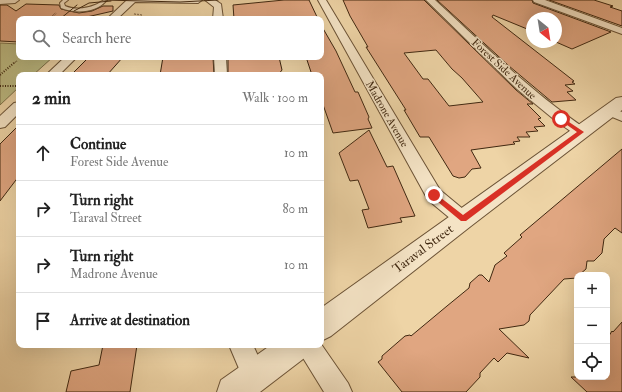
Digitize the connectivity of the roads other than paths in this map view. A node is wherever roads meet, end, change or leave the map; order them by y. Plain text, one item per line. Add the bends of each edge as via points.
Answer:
1 (66, 0) edge
2 (105, 0) edge
3 (132, 0) edge
4 (137, 0) edge
5 (198, 0) edge
6 (209, 0) edge
7 (322, 0) edge
8 (430, 0) edge
9 (537, 0) edge
10 (115, 16) edge
11 (218, 16) edge
12 (622, 31) edge
13 (68, 60) edge
14 (220, 60) edge
15 (55, 72) edge
16 (222, 72) edge
17 (16, 109) edge
18 (618, 110) edge
19 (0, 124) edge
20 (581, 132) junction
21 (463, 219) junction
22 (324, 324) edge
23 (241, 348) edge
24 (292, 348) edge
25 (310, 348) edge
26 (244, 384) edge
27 (339, 392) edge

1 - 2 lane via 62,3 63,7 78,10 96,6
3 - 10 street
4 - 5 street
6 - 11 street via 218,6
7 - 21 street, Madrone Avenue via 434,195
8 - 20 street, Forest Side Avenue via 537,100
9 - 12 street
13 - 15 street
14 - 16 street
17 - 19 street
18 - 20 street, Taraval Street
20 - 21 street, Taraval Street
21 - 22 street, Taraval Street
23 - 26 street
24 - 26 street
25 - 27 street

